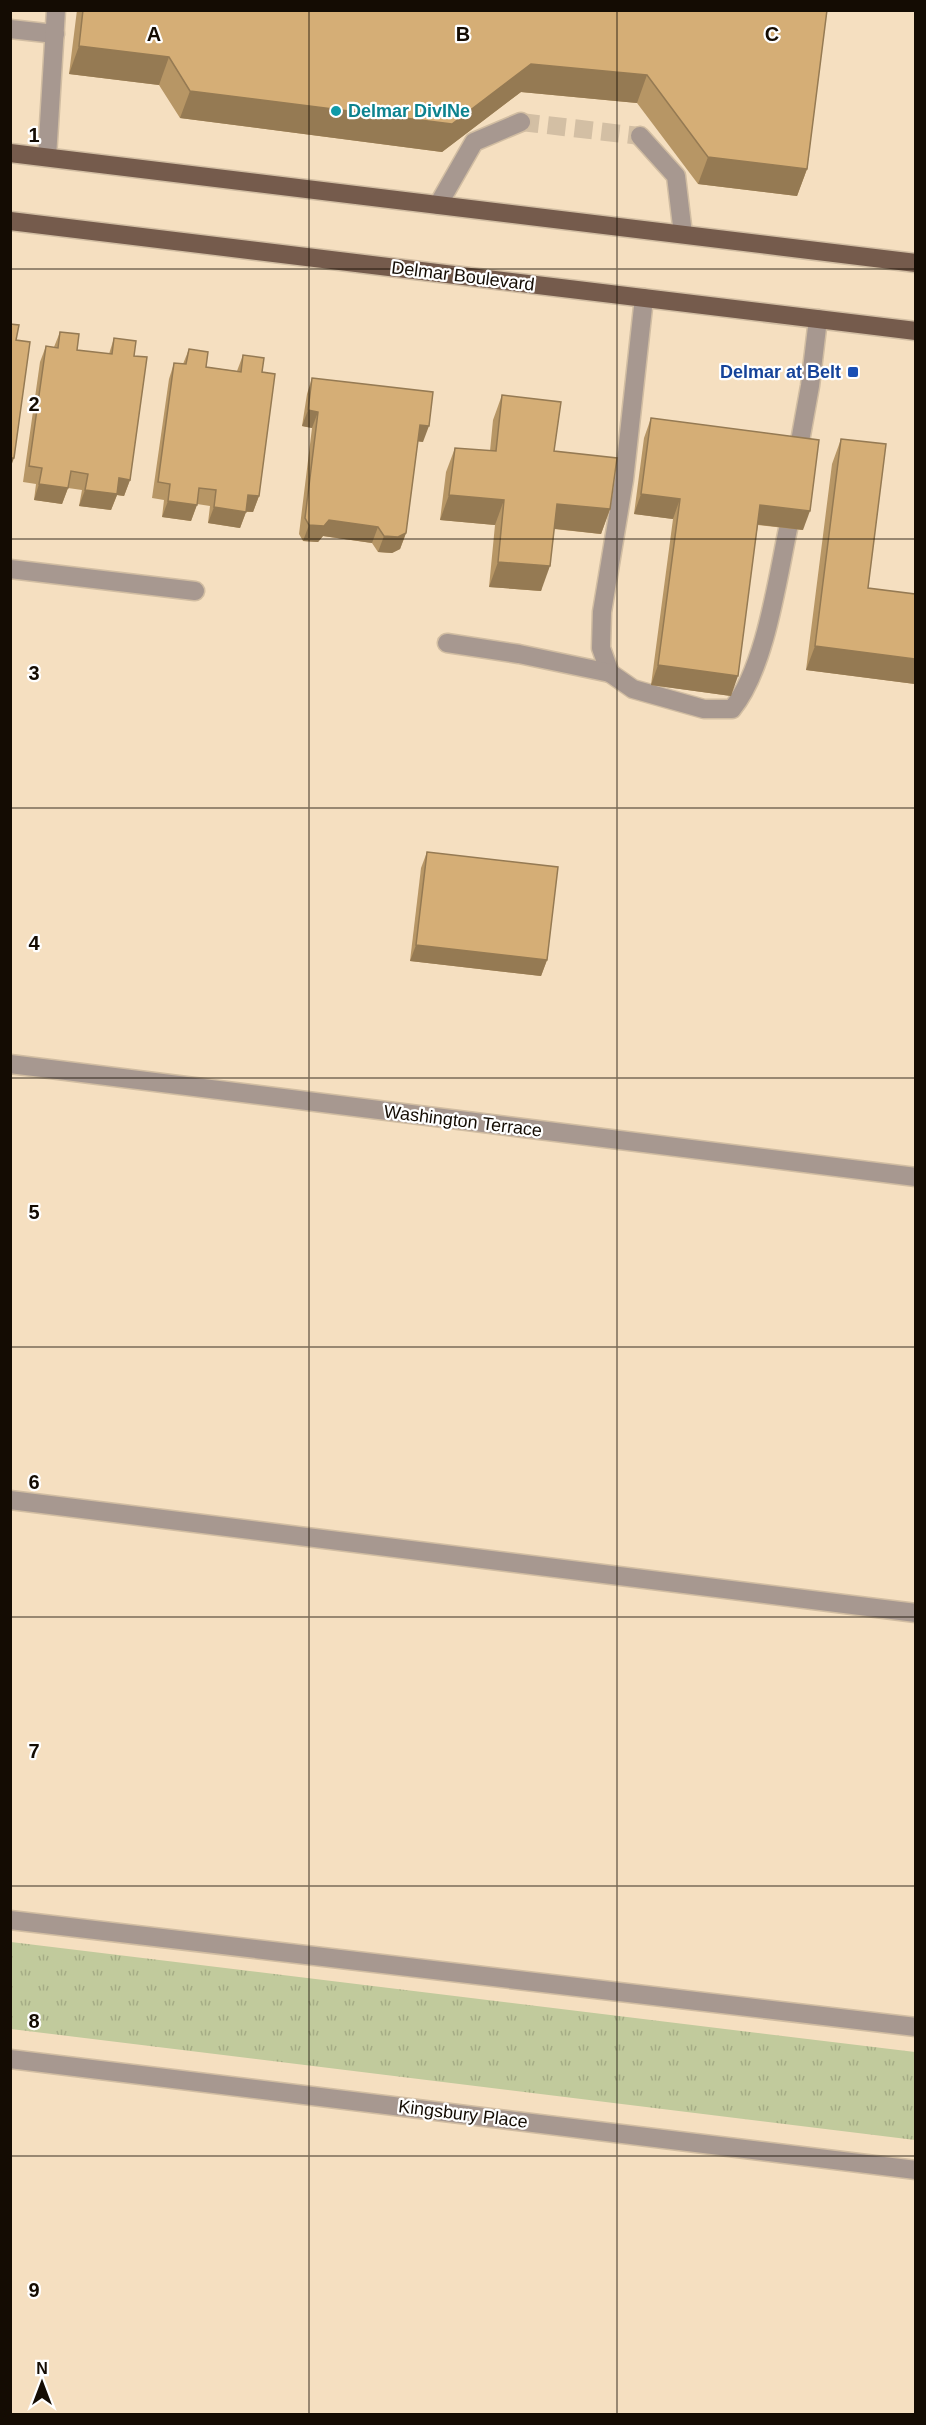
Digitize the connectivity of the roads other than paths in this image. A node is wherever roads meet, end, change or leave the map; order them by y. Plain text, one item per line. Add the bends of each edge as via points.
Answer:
1 (56, 10) edge
2 (10, 29) edge
3 (55, 34) junction
4 (520, 122) tunnel mouth
5 (640, 136) tunnel mouth
6 (10, 153) edge
7 (47, 157) junction
8 (438, 205) junction
9 (10, 221) edge
10 (683, 234) junction
11 (915, 263) edge
12 (644, 298) junction
13 (818, 319) junction
14 (915, 331) edge
15 (797, 458) edge
16 (788, 529) edge
17 (10, 569) edge
18 (195, 591) dead end
19 (447, 643) dead end
20 (610, 673) junction
21 (10, 1064) edge
22 (915, 1177) edge
23 (10, 1500) edge
24 (915, 1613) edge
25 (10, 1920) edge
26 (915, 2027) edge
27 (10, 2059) edge
28 (915, 2170) edge

1 - 3 street
2 - 3 street
3 - 7 street
4 - 8 street via 474,142
5 - 10 street via 676,176
6 - 7 main road
7 - 8 main road
8 - 10 main road
9 - 12 main road, Delmar Boulevard
10 - 11 main road
12 - 13 main road, Delmar Boulevard
12 - 20 street via 624,480 602,612 601,648
13 - 14 main road, Delmar Boulevard
13 - 15 street
16 - 20 street via 767,631 742,697 732,709 704,709 643,692
17 - 18 street
19 - 20 street
21 - 22 street, Washington Terrace
23 - 24 street
25 - 26 street
27 - 28 street, Kingsbury Place

